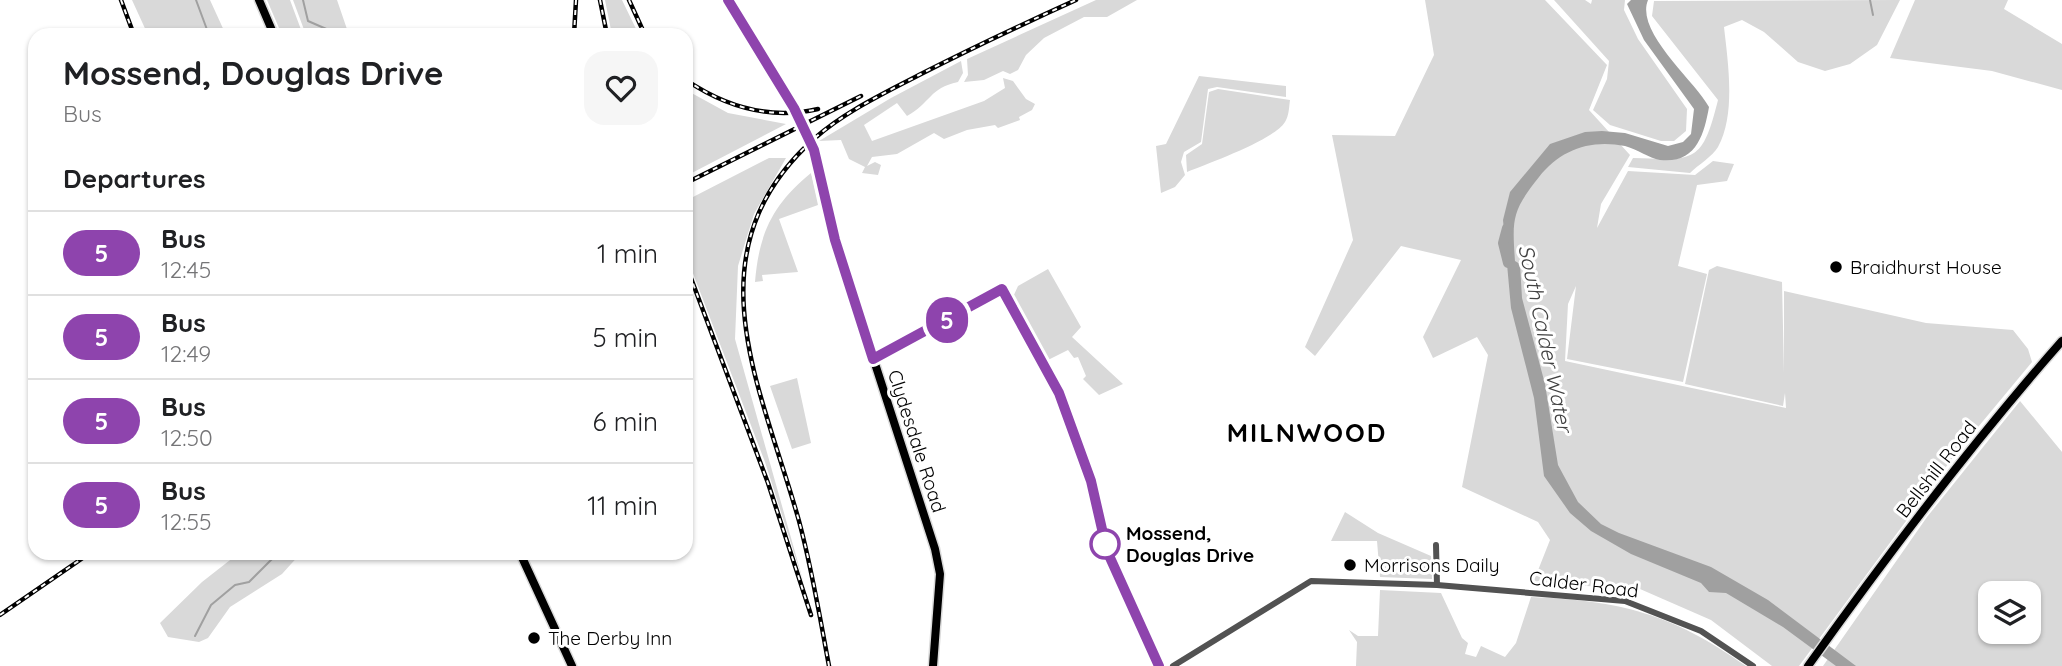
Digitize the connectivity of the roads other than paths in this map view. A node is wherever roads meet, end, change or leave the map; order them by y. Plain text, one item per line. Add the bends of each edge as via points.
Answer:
1 (259, 0) edge
2 (728, 0) edge
3 (271, 28) edge
4 (2062, 341) edge
5 (1436, 545) dead end
6 (523, 560) edge
7 (1437, 585) junction
8 (572, 666) edge
9 (933, 666) edge
10 (1173, 666) edge
11 (1753, 666) edge
12 (1808, 666) edge

1 - 3 main road
2 - 9 main road, Clydesdale Road, bridge via 794,108 814,150 835,240 936,549 940,574
4 - 12 main road, Bellshill Road via 1982,435
5 - 7 street
6 - 8 main road
7 - 10 street, Calder Road via 1311,581
7 - 11 street, Calder Road via 1625,601 1701,631

